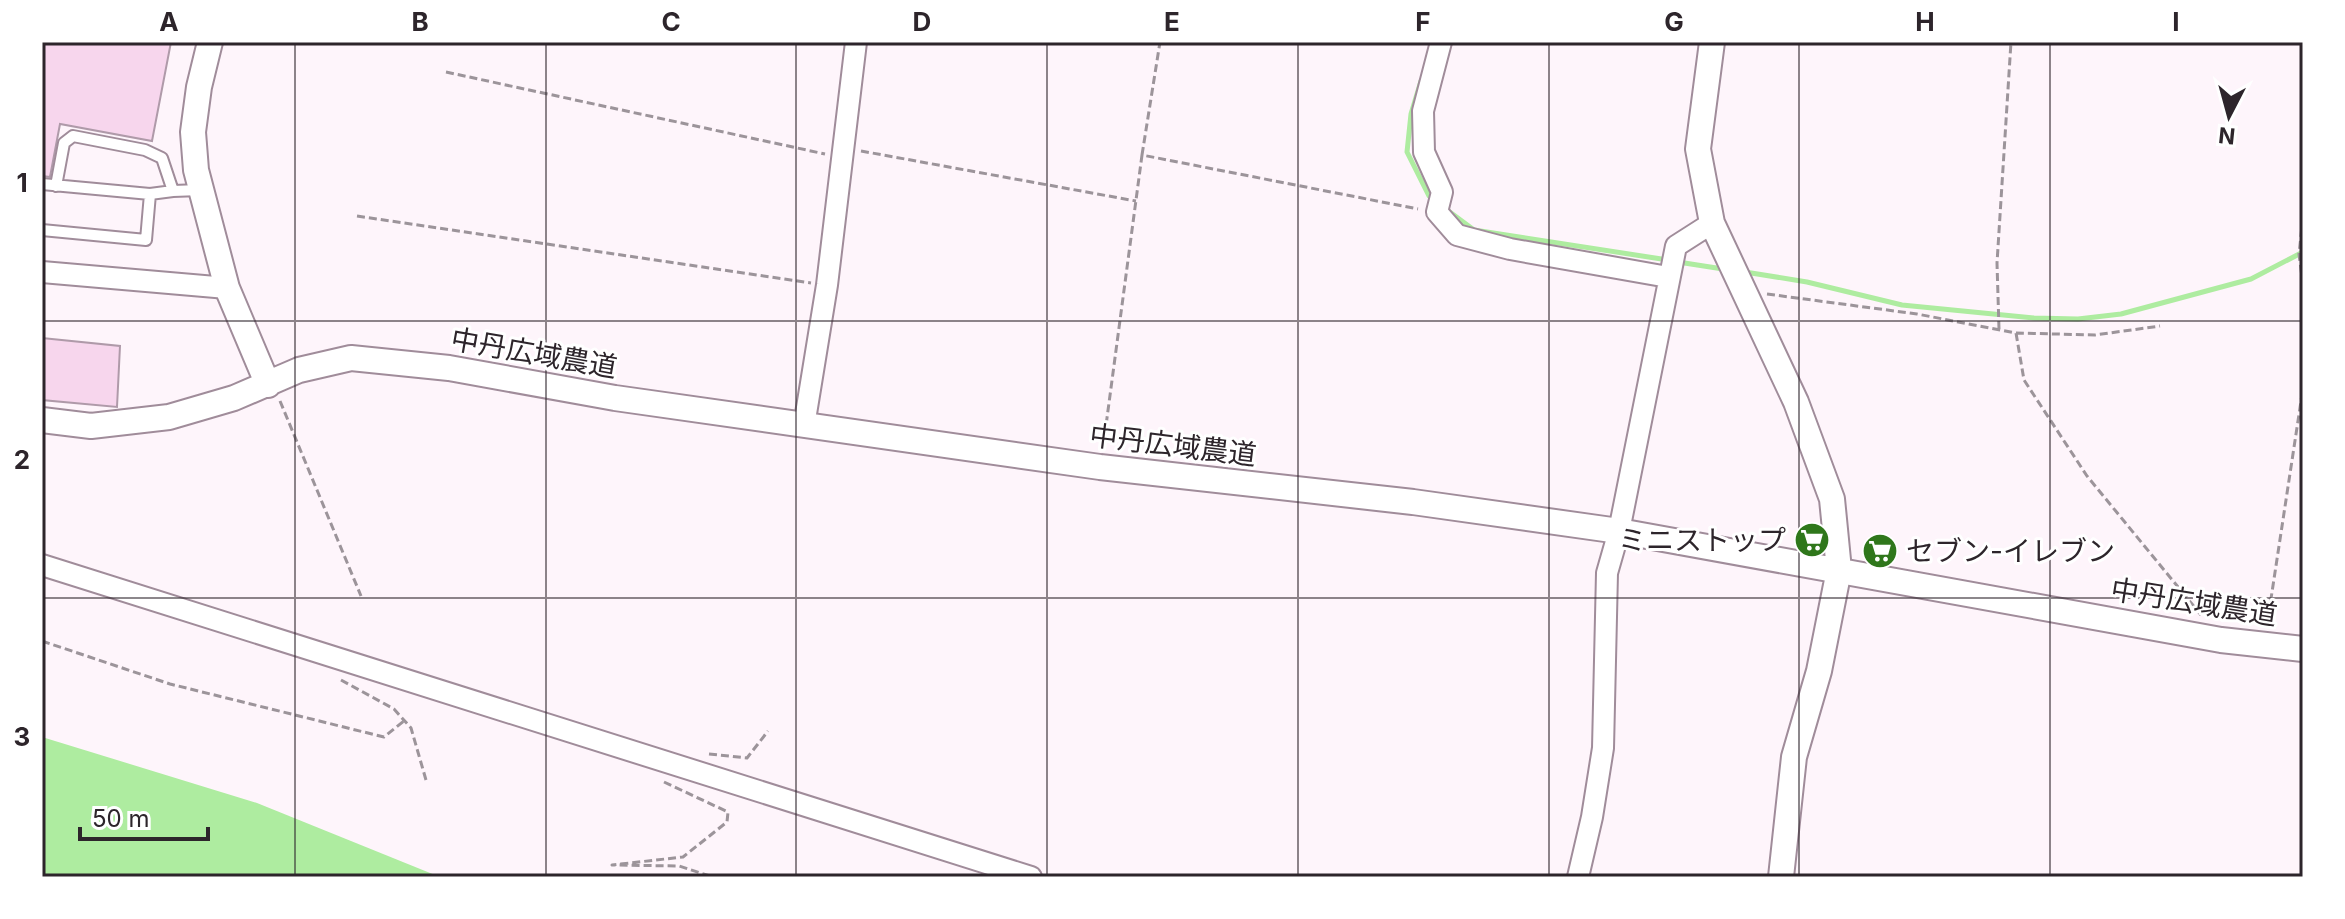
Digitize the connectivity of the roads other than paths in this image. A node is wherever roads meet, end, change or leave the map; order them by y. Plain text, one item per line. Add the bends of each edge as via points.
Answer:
1 (210, 42) edge
2 (856, 42) edge
3 (1441, 42) edge
4 (1712, 42) edge
5 (42, 184) edge
6 (56, 186) junction
7 (200, 190) junction
8 (173, 191) junction
9 (150, 194) junction
10 (1712, 223) junction
11 (42, 230) edge
12 (42, 272) edge
13 (1668, 277) junction
14 (227, 288) junction
15 (268, 385) junction
16 (42, 420) edge
17 (804, 426) junction
18 (1619, 531) junction
19 (42, 565) edge
20 (1839, 570) junction
21 (2303, 649) edge
22 (1031, 877) edge
23 (1578, 877) edge
24 (1781, 877) edge

1 - 7 street via 193,132
2 - 17 street
3 - 13 street via 1423,111 1424,152 1442,192 1437,212 1457,235
4 - 10 street via 1698,149
5 - 6 lane
6 - 8 lane via 64,143 73,136 162,158
6 - 9 lane
7 - 8 lane
7 - 14 street
8 - 9 lane
9 - 11 lane via 146,240
10 - 13 street via 1676,246
10 - 20 street via 1796,402 1832,499
12 - 14 street
13 - 18 street
14 - 15 street
15 - 16 street, 中丹広域農道 via 169,417 91,426
15 - 17 street, 中丹広域農道 via 299,370 351,358 449,368
17 - 18 street, 中丹広域農道
18 - 20 street, 中丹広域農道
18 - 23 street via 1607,573 1603,748
19 - 22 street
20 - 21 street, 中丹広域農道 via 2221,640
20 - 24 street via 1819,671 1794,757

